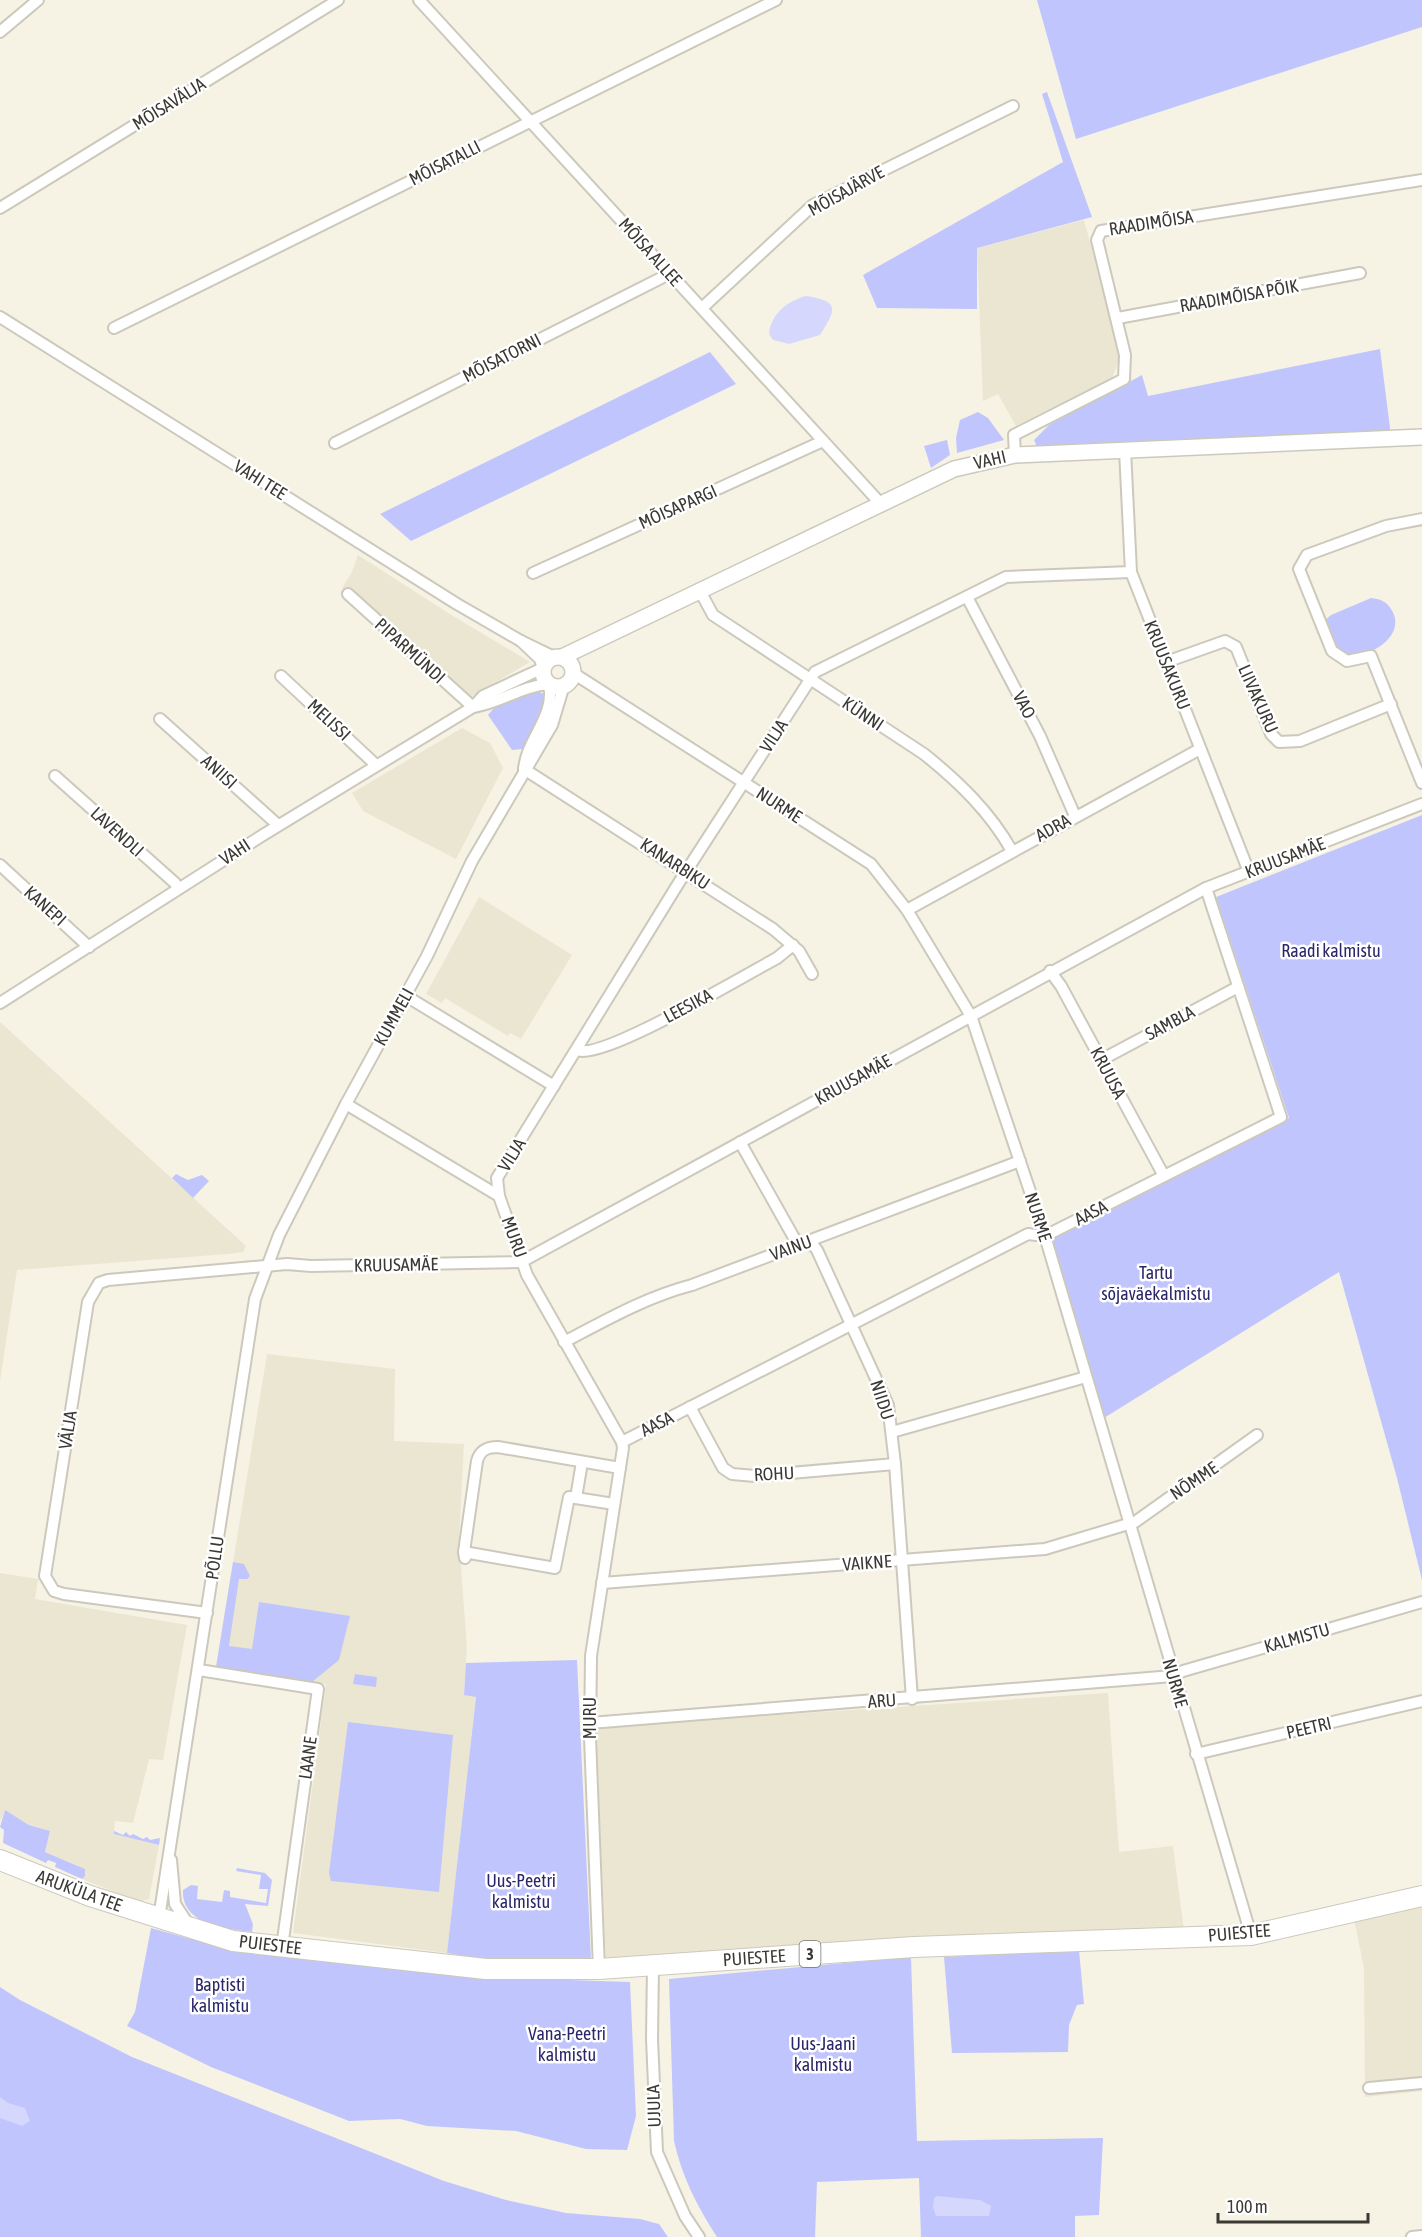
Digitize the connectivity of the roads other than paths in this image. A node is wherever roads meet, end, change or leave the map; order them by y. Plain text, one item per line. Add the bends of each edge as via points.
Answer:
1 (38, 0) edge
2 (338, 0) edge
3 (419, 0) edge
4 (776, 0) edge
5 (0, 32) edge
6 (1013, 106) dead end
7 (530, 121) junction
8 (1422, 180) edge
9 (0, 208) edge
10 (1360, 273) dead end
11 (669, 274) junction
12 (702, 308) junction
13 (0, 317) edge
14 (1118, 318) junction
15 (114, 328) dead end
16 (1422, 437) edge
17 (823, 441) junction
18 (335, 443) dead end
19 (1125, 450) junction
20 (1015, 455) junction
21 (881, 504) junction
22 (1422, 519) edge
23 (1131, 572) junction
24 (533, 573) dead end
25 (701, 593) junction
26 (348, 594) dead end
27 (967, 597) junction
28 (1166, 662) junction
29 (560, 670) junction
30 (281, 676) dead end
31 (811, 679) junction
32 (1391, 704) junction
33 (473, 707) junction
34 (160, 719) dead end
35 (1200, 749) junction
36 (376, 765) junction
37 (524, 769) junction
38 (55, 776) dead end
39 (744, 782) junction
40 (1422, 783) edge
41 (1422, 804) edge
42 (1075, 816) junction
43 (278, 825) junction
44 (1012, 851) junction
45 (0, 865) edge
46 (686, 871) junction
47 (1249, 872) junction
48 (1206, 888) junction
49 (177, 889) junction
50 (908, 910) junction
51 (793, 945) junction
52 (89, 947) junction
53 (1050, 971) junction
54 (812, 974) dead end
55 (1238, 987) junction
56 (406, 996) junction
57 (0, 1003) edge
58 (970, 1016) junction
59 (577, 1050) junction
60 (1101, 1060) junction
61 (554, 1086) junction
62 (346, 1104) junction
63 (740, 1142) junction
64 (1020, 1161) junction
65 (1164, 1176) junction
66 (499, 1196) junction
67 (1045, 1236) junction
68 (804, 1243) junction
69 (523, 1260) junction
70 (266, 1266) junction
71 (852, 1324) junction
72 (564, 1342) junction
73 (1086, 1377) junction
74 (690, 1407) junction
75 (892, 1432) junction
76 (1257, 1435) dead end
77 (622, 1442) junction
78 (582, 1462) junction
79 (895, 1464) junction
80 (620, 1468) junction
81 (576, 1498) junction
82 (614, 1504) junction
83 (1129, 1525) junction
84 (902, 1560) junction
85 (602, 1583) junction
86 (1422, 1602) edge
87 (207, 1613) junction
88 (199, 1670) junction
89 (1173, 1676) junction
90 (912, 1699) junction
91 (1422, 1701) edge
92 (590, 1723) junction
93 (1196, 1754) junction
94 (169, 1851) junction
95 (0, 1860) edge
96 (1422, 1896) edge
97 (159, 1918) junction
98 (196, 1931) junction
99 (1251, 1935) junction
100 (282, 1947) junction
101 (653, 1965) junction
102 (599, 1969) junction
103 (1422, 2083) edge
104 (1369, 2088) dead end
105 (1422, 2236) edge
106 (699, 2237) edge
107 (1412, 2237) edge

1 - 5 street
2 - 9 street, MÕISAVÄLJA
3 - 7 street, MÕISA ALLEE
4 - 7 street, MÕISATALLI
6 - 12 street, MÕISAJÄRVE via 813,205
7 - 11 street, MÕISA ALLEE
7 - 15 street, MÕISATALLI
8 - 14 street, RAADIMÕISA via 1101,231 1097,240
10 - 14 street, RAADIMÕISA PÕIK
11 - 12 street, MÕISA ALLEE
11 - 18 street, MÕISATORNI
12 - 17 street, MÕISA ALLEE
13 - 29 street, VAHI TEE via 521,641
14 - 20 street, RAADIMÕISA via 1125,355 1124,379 1014,435
16 - 19 street, VAHI
17 - 21 street, MÕISA ALLEE
17 - 24 street, MÕISAPARGI
19 - 20 street, VAHI
19 - 23 street, KRUUSAKURU
20 - 21 street, VAHI via 954,469
21 - 25 street, VAHI
22 - 32 street via 1386,525 1307,555 1299,569 1332,651 1347,661 1371,656
23 - 27 street, VILJA via 1006,577
23 - 28 street, KRUUSAKURU
25 - 29 street, VAHI via 597,640
25 - 31 street, KÜNNI via 713,615
26 - 33 street, PIPARMÜNDI
27 - 31 street, VILJA via 838,659 815,672
27 - 42 street, VAO via 1040,736
28 - 32 street, LIIVAKURU via 1225,641 1231,643 1271,734 1279,742 1300,741
28 - 35 street, KRUUSAKURU
29 - 33 street, VAHI via 538,685
29 - 33 street, VAHI via 483,696
29 - 37 street, KUMMELI via 552,725
29 - 39 street, NURME
30 - 36 street, MELISSI
31 - 39 street, VILJA
31 - 44 street, KÜNNI via 954,778 982,808
32 - 40 street
33 - 36 street, VAHI
34 - 43 street, ANIISI
35 - 42 street, ADRA
35 - 47 street, KRUUSAKURU
36 - 43 street, VAHI
37 - 46 street, KANARBIKU
37 - 56 street, KUMMELI via 472,861
38 - 49 street, LAVENDLI via 175,883
39 - 46 street, VILJA
39 - 50 street, NURME via 871,864
41 - 47 street, KRUUSAMÄE
42 - 44 street, ADRA
43 - 49 street, VAHI
44 - 50 street, ADRA
45 - 52 street, KANEPI
46 - 51 street, KANARBIKU
46 - 59 street, VILJA
47 - 48 street, KRUUSAMÄE
48 - 53 street, KRUUSAMÄE
48 - 55 street, AASA
49 - 52 street, VAHI
50 - 58 street, NURME
51 - 54 street, KANARBIKU
51 - 59 street, LEESIKA via 777,958 634,1036 594,1052
52 - 57 street, VAHI
53 - 58 street, KRUUSAMÄE
53 - 60 street, KRUUSA
55 - 60 street, SAMBLA
55 - 65 street, AASA via 1281,1117
56 - 61 street
56 - 62 street, KUMMELI
58 - 63 street, KRUUSAMÄE
58 - 64 street, NURME
59 - 61 street, VILJA
60 - 65 street, KRUUSA
61 - 66 street, VILJA via 497,1178
62 - 66 street, MURU
62 - 70 street, KUMMELI
63 - 68 street, NIIDU via 793,1236
63 - 69 street, KRUUSAMÄE
64 - 67 street, NURME
64 - 68 street, VAINU
65 - 67 street, AASA
66 - 69 street, MURU
67 - 71 street, AASA via 1028,1234
67 - 73 street, NURME
68 - 71 street, NIIDU via 817,1250
68 - 72 street, VAINU via 659,1295
69 - 70 street, KRUUSAMÄE
69 - 72 street, MURU via 527,1275
70 - 87 street, PÕLLU via 255,1299
70 - 87 street, VÄLJA via 108,1280 99,1283 88,1302 45,1576 54,1591 64,1594
71 - 74 street, AASA
71 - 75 street, NIIDU via 888,1405
72 - 77 street, MURU
73 - 75 street
73 - 83 street, NURME
74 - 77 street, AASA
74 - 79 street, ROHU via 723,1468 732,1474 755,1476
75 - 79 street, NIIDU
76 - 83 street, NÕMME
77 - 80 street, MURU
78 - 80 street
78 - 81 street
78 - 81 street via 498,1447 481,1452 465,1555 555,1568 569,1497
79 - 84 street, NIIDU
80 - 82 street, MURU
81 - 82 street
82 - 85 street, MURU
83 - 84 street, VAIKNE via 1045,1549
83 - 89 street, NURME
84 - 85 street, VAIKNE
84 - 90 street, NIIDU
85 - 92 street, MURU via 591,1656
86 - 89 street, KALMISTU
87 - 88 street, PÕLLU
88 - 94 street, PÕLLU
88 - 100 street, LAANE via 318,1689
89 - 90 street, ARU
89 - 93 street, NURME
90 - 92 street, ARU
91 - 93 street, PEETRI
92 - 102 street, MURU
93 - 99 street, NURME
94 - 97 street, PÕLLU
94 - 98 street, PÕLLU via 175,1904
95 - 97 highway, ARUKÜLA TEE / 3
96 - 99 highway, PUIESTEE / 3
97 - 98 highway, PUIESTEE / 3
98 - 100 highway, PUIESTEE / 3 via 233,1941
99 - 101 highway, PUIESTEE / 3 via 915,1947
100 - 102 highway, PUIESTEE / 3 via 486,1970
101 - 102 highway, PUIESTEE / 3
101 - 106 street, UJULA via 657,2152 680,2206
103 - 104 street
105 - 107 street

